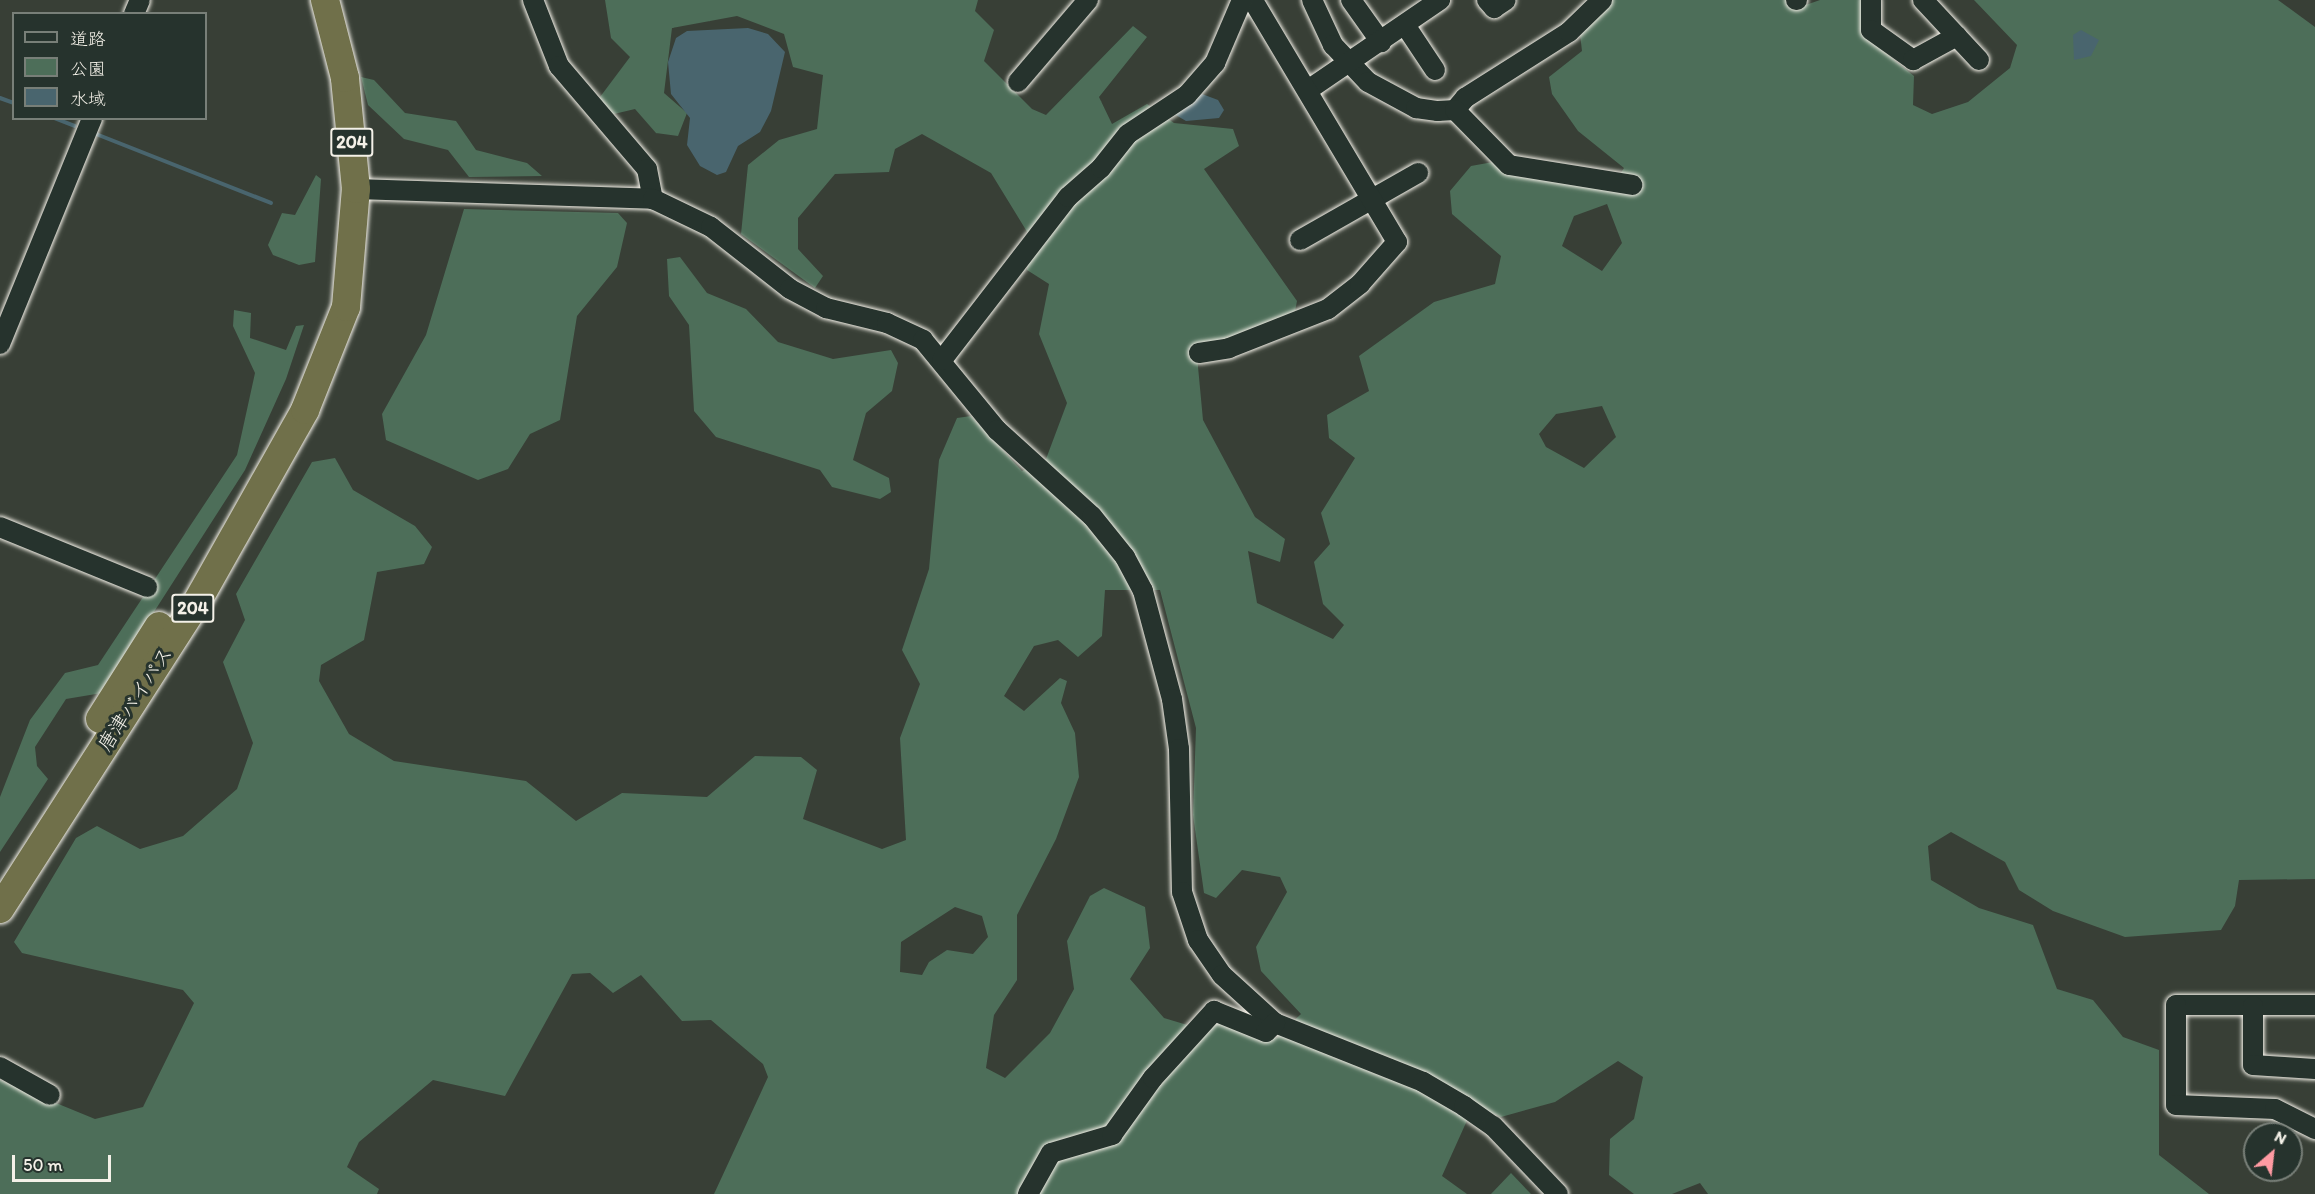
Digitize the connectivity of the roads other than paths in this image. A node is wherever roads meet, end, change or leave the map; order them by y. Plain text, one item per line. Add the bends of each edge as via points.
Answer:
1 (325, 0) edge
2 (533, 0) edge
3 (1089, 0) edge
4 (1242, 0) edge
5 (1253, 0) edge
6 (1312, 0) edge
7 (1351, 0) edge
8 (1440, 0) edge
9 (1487, 0) edge
10 (1506, 0) edge
11 (1602, 0) edge
12 (1871, 0) edge
13 (1923, 0) edge
14 (1405, 25) junction
15 (1957, 36) junction
16 (1381, 42) junction
17 (1979, 60) dead end
18 (1348, 64) junction
19 (1435, 70) dead end
20 (1018, 82) dead end
21 (1308, 90) junction
22 (1455, 110) junction
23 (91, 120) edge
24 (1418, 173) dead end
25 (1632, 185) dead end
26 (356, 189) junction
27 (1373, 198) junction
28 (653, 199) junction
29 (1300, 240) dead end
30 (346, 287) junction
31 (0, 344) edge
32 (1199, 352) dead end
33 (942, 360) junction
34 (0, 527) edge
35 (147, 587) dead end
36 (0, 875) edge
37 (0, 909) edge
38 (2253, 1005) junction
39 (2315, 1005) edge
40 (1275, 1023) junction
41 (0, 1067) edge
42 (2315, 1069) edge
43 (50, 1095) dead end
44 (2315, 1129) edge
45 (1028, 1194) edge
46 (1558, 1194) edge

1 - 26 highway, 唐津バイパス / 204 via 345,78
2 - 28 street via 559,66 647,169
3 - 20 street
4 - 33 street via 1215,63 1187,95 1128,134 1101,168 1068,197
5 - 21 street
6 - 18 street
7 - 16 street
8 - 14 street
9 - 10 street via 1494,8
11 - 22 street via 1569,32 1465,98
12 - 15 street via 1871,30 1913,60
13 - 15 street
14 - 16 street
14 - 19 street
15 - 17 street
16 - 18 street
18 - 21 street
18 - 22 street via 1368,82 1416,108
21 - 27 street
22 - 25 street via 1509,165
23 - 31 street
24 - 27 street
26 - 28 street
26 - 30 highway, 唐津バイパス / 204
27 - 29 street
27 - 32 street via 1397,242 1343,301 1267,335
28 - 33 street via 711,227 790,289 826,308 907,330
30 - 36 highway, 唐津バイパス / 204 via 272,448
30 - 37 highway, 唐津バイパス / 204 via 346,308 326,362 281,453 191,611
33 - 40 street via 964,399 1092,516 1125,557 1143,591 1172,699 1179,749 1182,892 1198,940 1222,975
34 - 35 street
38 - 39 street
38 - 42 street via 2253,1065
38 - 44 street via 2176,1005 2176,1105 2275,1109
40 - 45 street via 1266,1032 1214,1011 1153,1078 1112,1135 1051,1153
40 - 46 street via 1423,1082 1464,1106 1502,1134
41 - 43 street

